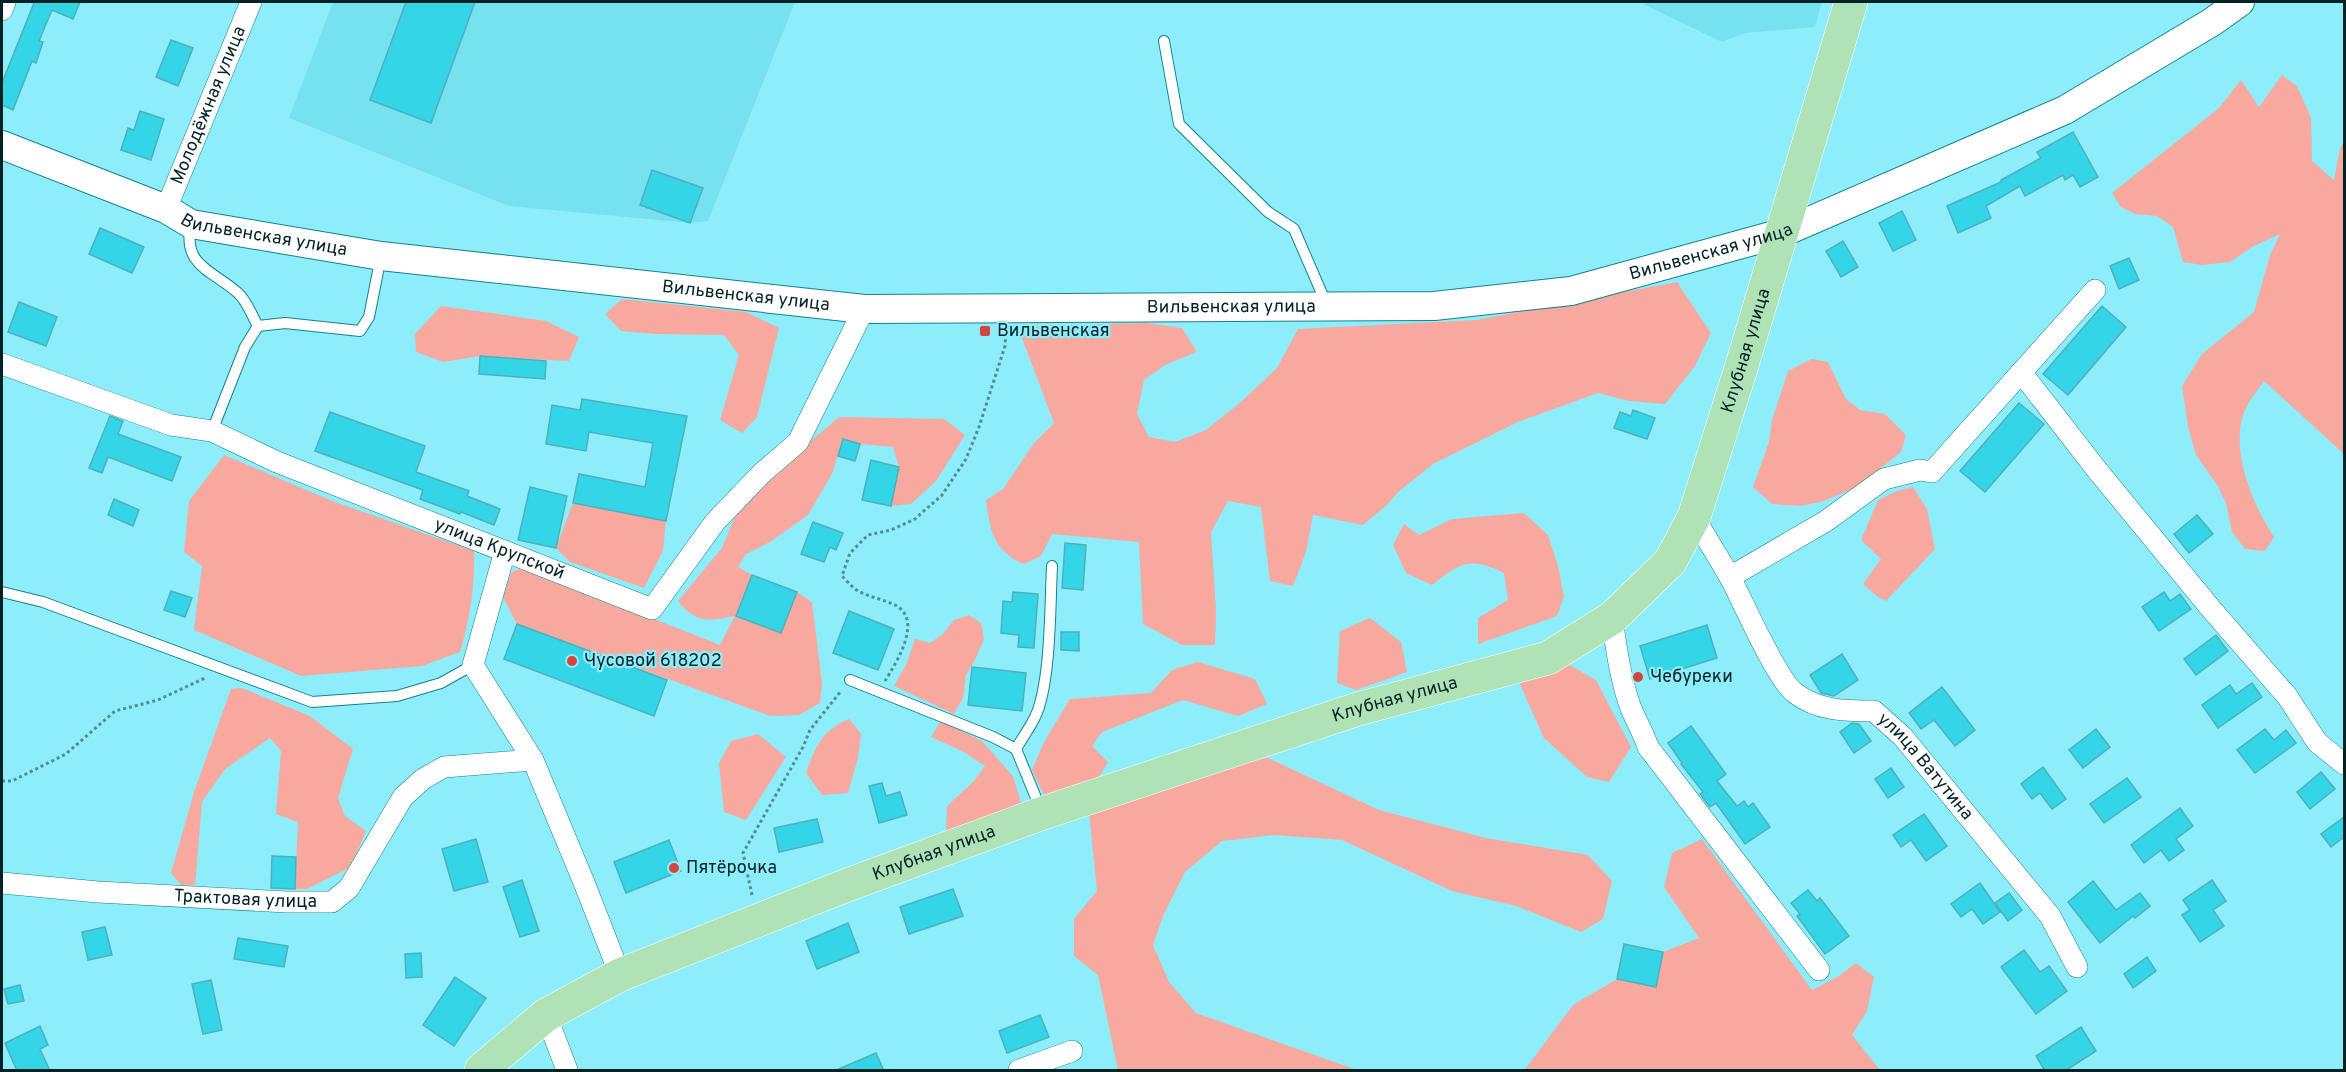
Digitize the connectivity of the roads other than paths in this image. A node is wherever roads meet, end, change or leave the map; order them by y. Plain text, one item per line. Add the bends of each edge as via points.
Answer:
1 (5, 2) edge
2 (251, 2) edge
3 (1851, 2) edge
4 (2240, 2) edge
5 (2, 10) edge
6 (1164, 41) dead end
7 (2, 145) edge
8 (166, 208) junction
9 (191, 224) junction
10 (1782, 233) junction
11 (381, 256) junction
12 (2095, 290) dead end
13 (1327, 306) junction
14 (864, 309) junction
15 (258, 326) junction
16 (2, 364) edge
17 (2021, 372) junction
18 (212, 431) junction
19 (1694, 517) junction
20 (505, 551) junction
21 (1052, 566) dead end
22 (1730, 577) junction
23 (2, 592) edge
24 (1612, 618) junction
25 (473, 665) junction
26 (850, 680) road end
27 (1016, 749) junction
28 (533, 760) junction
29 (2344, 764) edge
30 (1042, 813) junction
31 (2, 883) edge
32 (2077, 967) dead end
33 (1819, 970) dead end
34 (620, 975) junction
35 (546, 1015) junction
36 (1072, 1051) dead end
37 (482, 1071) edge
38 (567, 1071) edge
39 (1019, 1071) edge

1 - 5 street
2 - 8 street, Молодёжная улица
3 - 10 main road, Клубная улица
4 - 10 street, Вильвенская улица via 2066,110
6 - 13 lane via 1179,124 1268,212 1294,229
7 - 8 street, Вильвенская улица
8 - 9 street, Вильвенская улица
9 - 11 street, Вильвенская улица
9 - 15 lane via 188,241 196,261 240,295
10 - 13 street, Вильвенская улица via 1571,291 1434,306
10 - 19 main road, Клубная улица
11 - 14 street, Вильвенская улица
11 - 15 lane via 369,317 360,331 285,323
12 - 17 street
13 - 14 street, Вильвенская улица
14 - 20 street, улица Крупской via 798,442 715,522 652,609
15 - 18 lane via 245,347
16 - 18 street, улица Крупской via 171,426
17 - 22 street via 1932,472 1920,470 1884,479 1826,521
17 - 29 street via 2097,470 2287,696 2318,741
18 - 20 street, улица Крупской via 278,462
19 - 22 street, улица Ватутина
19 - 24 main road, Клубная улица via 1670,562
20 - 25 street
21 - 27 lane via 1041,701
22 - 32 street, улица Ватутина via 1777,670 1792,691 1831,709 1874,711 1903,737 2050,916
23 - 25 lane via 43,602 312,702 397,696 441,683
24 - 30 main road, Клубная улица via 1548,657 1358,709
24 - 33 street via 1629,703 1648,747
25 - 28 street
26 - 27 lane
27 - 30 lane
28 - 31 street, Трактовая улица via 444,767 423,779 403,797 349,888 332,902 98,892
28 - 34 street
30 - 34 main road, Клубная улица
34 - 35 main road, Клубная улица
35 - 37 main road, Клубная улица
35 - 38 street
36 - 39 street

